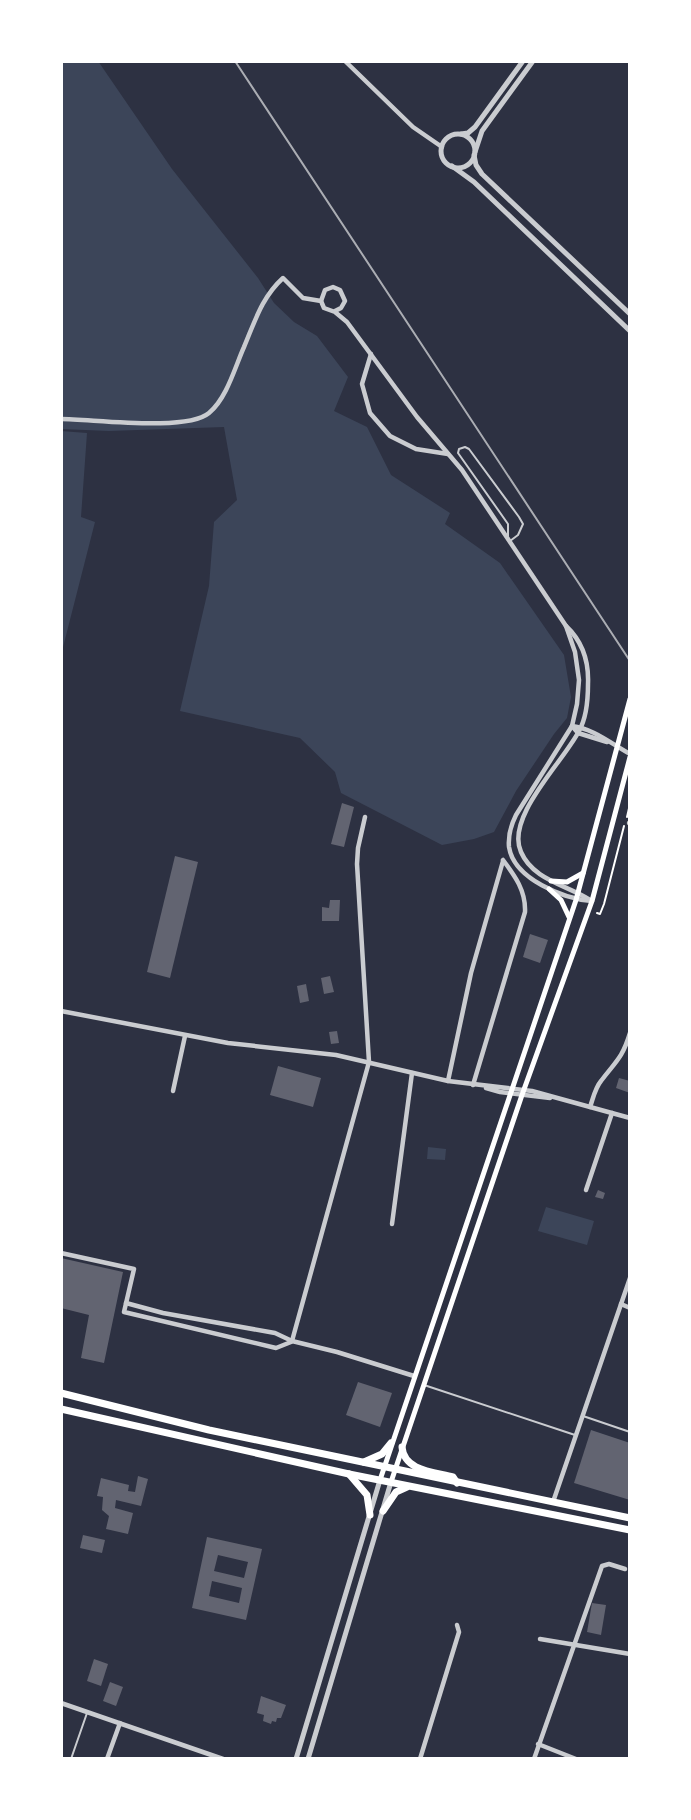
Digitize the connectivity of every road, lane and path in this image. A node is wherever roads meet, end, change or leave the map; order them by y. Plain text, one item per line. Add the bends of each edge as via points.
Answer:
1 (345, 61) edge
2 (523, 61) edge
3 (533, 61) edge
4 (459, 134) junction
5 (442, 148) junction
6 (474, 154) junction
7 (452, 166) junction
8 (321, 301) junction
9 (342, 307) junction
10 (335, 312) junction
11 (630, 314) edge
12 (347, 323) junction
13 (630, 331) edge
14 (371, 354) junction
15 (61, 419) edge
16 (449, 454) junction
17 (509, 539) junction
18 (566, 626) junction
19 (630, 699) edge
20 (572, 726) junction
21 (581, 727) junction
22 (578, 733) junction
23 (608, 742) junction
24 (630, 755) edge
25 (630, 804) edge
26 (365, 817) dead end
27 (586, 870) junction
28 (551, 881) junction
29 (549, 889) junction
30 (579, 892) junction
31 (576, 900) junction
32 (592, 901) junction
33 (597, 913) dead end
34 (568, 923) junction
35 (61, 1011) edge
36 (630, 1033) edge
37 (185, 1036) junction
38 (369, 1062) junction
39 (412, 1073) junction
40 (449, 1081) junction
41 (474, 1085) junction
42 (173, 1091) dead end
43 (511, 1091) junction
44 (523, 1093) junction
45 (590, 1107) junction
46 (611, 1113) junction
47 (630, 1118) edge
48 (586, 1190) dead end
49 (393, 1224) dead end
50 (61, 1253) edge
51 (630, 1278) edge
52 (126, 1303) junction
53 (621, 1304) junction
54 (630, 1308) edge
55 (292, 1341) junction
56 (414, 1376) junction
57 (423, 1385) junction
58 (61, 1393) edge
59 (61, 1409) edge
60 (583, 1416) junction
61 (630, 1432) edge
62 (575, 1436) junction
63 (391, 1443) junction
64 (402, 1447) junction
65 (361, 1462) junction
66 (383, 1467) junction
67 (395, 1470) junction
68 (348, 1474) junction
69 (380, 1480) junction
70 (391, 1482) junction
71 (457, 1483) junction
72 (411, 1487) junction
73 (552, 1503) junction
74 (383, 1511) junction
75 (370, 1515) junction
76 (630, 1518) edge
77 (630, 1530) edge
78 (625, 1569) dead end
79 (457, 1625) dead end
80 (540, 1639) dead end
81 (572, 1646) junction
82 (630, 1654) edge
83 (61, 1703) edge
84 (87, 1712) junction
85 (120, 1723) junction
86 (538, 1744) junction
87 (71, 1759) edge
88 (107, 1759) edge
89 (223, 1759) edge
90 (296, 1759) edge
91 (308, 1759) edge
92 (420, 1759) edge
93 (534, 1759) edge
94 (576, 1759) edge

1 - 5 street
2 - 4 street via 475,127
3 - 6 street via 482,131
4 - 5 street via 447,138
4 - 6 street via 471,140
5 - 7 street via 444,159
6 - 7 street via 466,165
6 - 11 street via 482,174
7 - 13 street
8 - 9 street via 325,290 337,288 344,297
8 - 10 street
8 - 15 street via 303,298 283,278 271,289 227,387 211,412 202,417 126,423
9 - 10 street
9 - 12 street
10 - 12 street
12 - 14 street
14 - 16 street
14 - 16 street via 362,384 370,413 390,436 416,449
16 - 17 street
17 - 17 lane via 508,524 459,449 470,449 523,524 518,535
17 - 18 street
18 - 20 street via 579,680
18 - 21 street via 577,636 587,663 588,693
19 - 27 main road
20 - 21 street
20 - 22 street
20 - 29 street via 511,827 509,849 515,861
21 - 22 street
21 - 23 street
22 - 23 street
22 - 28 street via 526,810 519,828 520,852
23 - 24 street
24 - 32 main road
25 - 33 path via 604,904
26 - 38 street via 357,864
27 - 28 main road via 572,880
27 - 30 main road
28 - 30 street
29 - 31 street
29 - 34 main road via 565,906
30 - 31 main road
30 - 32 street
31 - 32 street
31 - 34 main road
32 - 44 main road
34 - 43 main road
35 - 37 street
36 - 45 street via 624,1052 599,1083
37 - 38 street
37 - 42 street
38 - 39 street
38 - 55 street
39 - 40 street
39 - 49 street
40 - 41 street
40 - 41 street via 471,973 503,860 521,888 525,912
41 - 43 street
43 - 44 street
43 - 56 main road
44 - 45 street
44 - 57 main road
45 - 46 street
46 - 47 street
46 - 48 street
50 - 52 street via 134,1269
51 - 53 street
52 - 55 street via 275,1333
52 - 55 street via 124,1312 276,1348
53 - 54 street
53 - 60 street
55 - 56 street
56 - 63 main road
57 - 62 lane
57 - 64 main road
58 - 65 highway
59 - 68 highway
60 - 61 lane
60 - 62 street
62 - 73 street
63 - 65 highway via 377,1458
63 - 66 main road
64 - 67 main road
64 - 71 highway via 413,1466 453,1477
65 - 66 highway
66 - 67 highway
66 - 69 main road
67 - 70 main road
67 - 71 highway
68 - 69 highway
68 - 75 highway via 370,1502
69 - 70 highway
69 - 75 street
70 - 72 highway
70 - 74 street
71 - 73 highway
72 - 74 highway via 396,1492
72 - 77 highway
73 - 76 highway
74 - 91 street
75 - 90 street
78 - 81 street via 602,1566
79 - 92 street via 459,1632
80 - 81 street
81 - 82 street
81 - 86 street
83 - 84 street
84 - 85 street
84 - 87 lane
85 - 88 street
85 - 89 street
86 - 93 street
86 - 94 street

